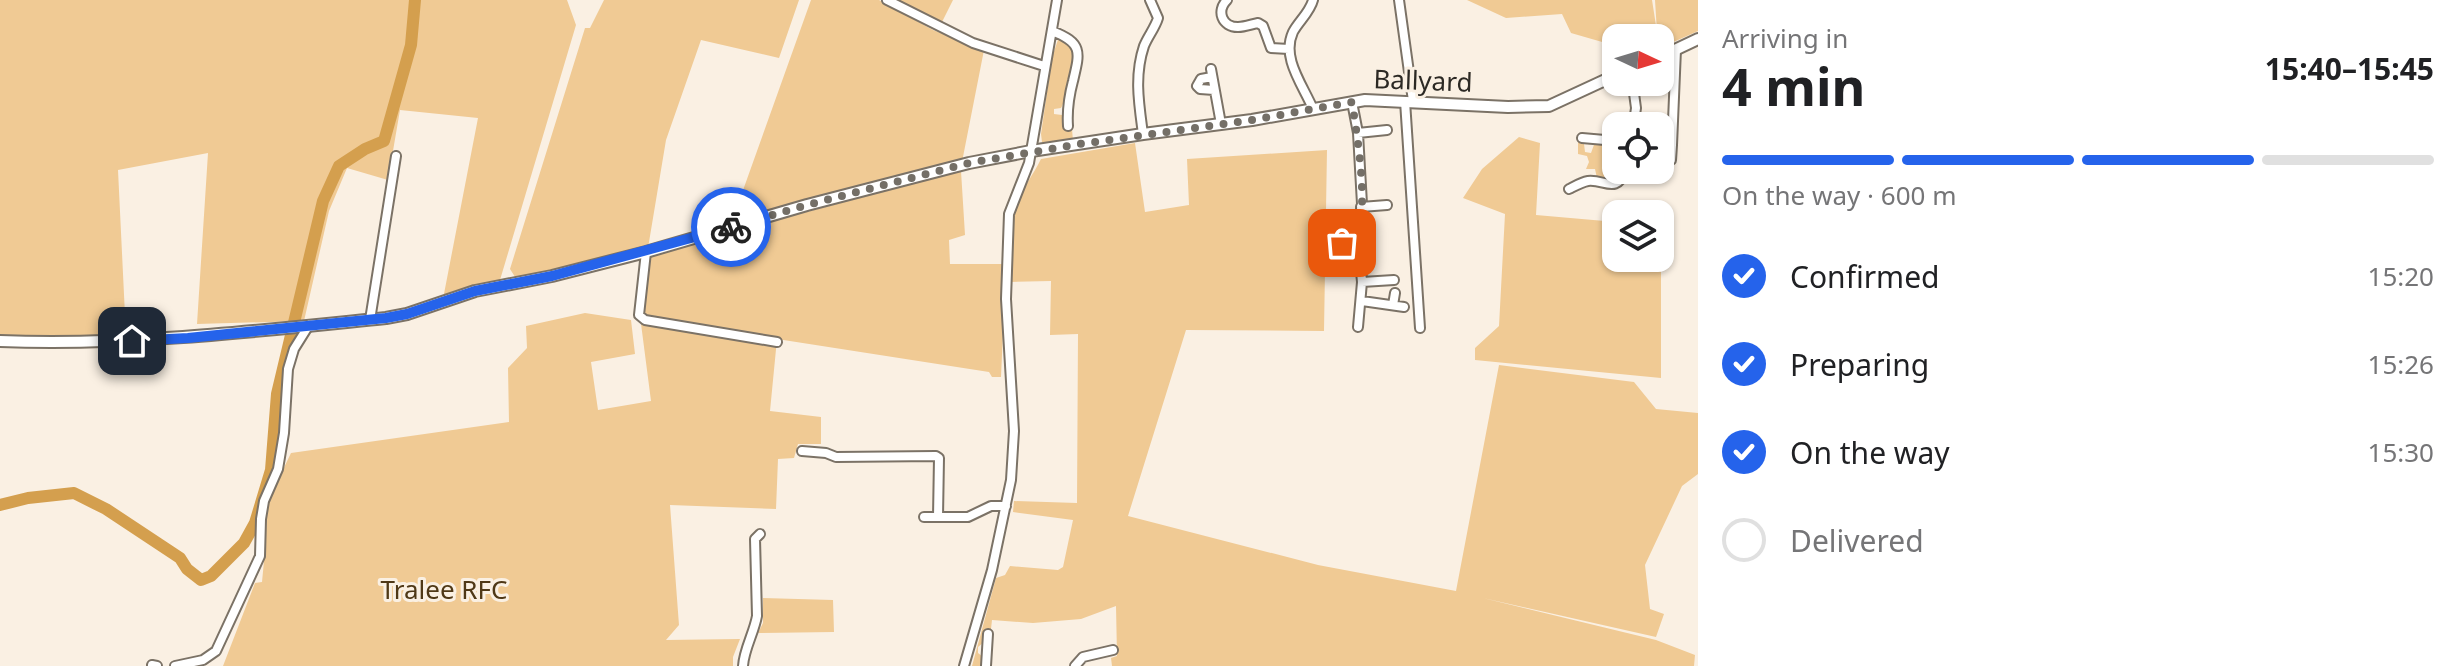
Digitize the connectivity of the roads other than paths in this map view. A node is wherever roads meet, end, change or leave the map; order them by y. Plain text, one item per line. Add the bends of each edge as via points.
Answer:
1 (887, 0) edge
2 (1057, 0) edge
3 (1150, 0) edge
4 (1227, 0) edge
5 (1313, 0) edge
6 (1399, 0) edge
7 (1052, 31) junction
8 (1698, 39) edge
9 (1289, 49) junction
10 (1676, 49) joint
11 (1044, 66) junction
12 (1602, 81) edge
13 (1214, 90) junction
14 (1409, 101) junction
15 (1352, 102) junction
16 (1313, 109) junction
17 (1056, 110) dead end
18 (1067, 111) junction
19 (1673, 112) edge
20 (1221, 124) junction
21 (1068, 126) dead end
22 (1387, 130) dead end
23 (1358, 133) junction
24 (1143, 134) junction
25 (1582, 138) dead end
26 (1602, 140) edge
27 (1031, 151) junction
28 (396, 156) dead end
29 (1610, 184) edge
30 (1569, 189) dead end
31 (1387, 205) dead end
32 (1361, 207) junction
33 (1325, 242) dead end
34 (1358, 243) junction
35 (646, 252) junction
36 (1394, 280) dead end
37 (1362, 282) junction
38 (1395, 293) dead end
39 (1362, 301) junction
40 (1393, 305) junction
41 (1404, 307) dead end
42 (370, 320) junction
43 (305, 326) junction
44 (1358, 327) dead end
45 (1420, 328) dead end
46 (0, 341) edge
47 (777, 342) dead end
48 (802, 451) dead end
49 (1006, 506) junction
50 (924, 517) dead end
51 (938, 517) junction
52 (760, 534) dead end
53 (988, 634) dead end
54 (1107, 664) dead end
55 (175, 666) edge
56 (743, 666) edge
57 (964, 666) edge
58 (986, 666) edge
59 (1075, 666) edge

1 - 11 street via 973,43
2 - 7 street
3 - 24 street via 1158,18 1145,44 1137,88
4 - 9 street via 1221,13 1226,23 1258,23 1271,48
5 - 9 street
6 - 14 street
7 - 11 street
7 - 18 street via 1068,37 1079,51
8 - 10 street
9 - 16 street
10 - 19 street
11 - 27 street
12 - 14 street, Ballyard via 1549,106
13 - 13 street via 1200,89 1197,86 1211,73
13 - 20 street
14 - 15 street, Ballyard
14 - 45 street
15 - 16 street, Ballyard
15 - 23 street
16 - 20 street, Ballyard
17 - 18 street
18 - 21 street
20 - 24 street, Ballyard
22 - 23 street
23 - 32 street
24 - 27 street, Ballyard
25 - 26 street
27 - 35 street, Ballyard via 807,205
27 - 49 street via 1009,214 1007,237 1014,431
28 - 42 street
29 - 30 street via 1591,181
31 - 32 street
32 - 34 street
33 - 34 street
34 - 37 street
35 - 42 street, Ballyard
35 - 47 street via 639,315 645,320
36 - 37 street
37 - 39 street
38 - 40 street
39 - 40 street
39 - 44 street
40 - 41 street
42 - 43 street, Ballyard
43 - 46 street, Ballyard via 188,338
43 - 55 street via 288,369 284,433 278,469 264,501 260,556 216,651
48 - 51 street via 836,457 936,456
49 - 51 street via 991,506 968,517
49 - 57 street
50 - 51 street
52 - 56 street via 755,539 757,616
53 - 58 street
54 - 59 street via 1109,651 1083,657

